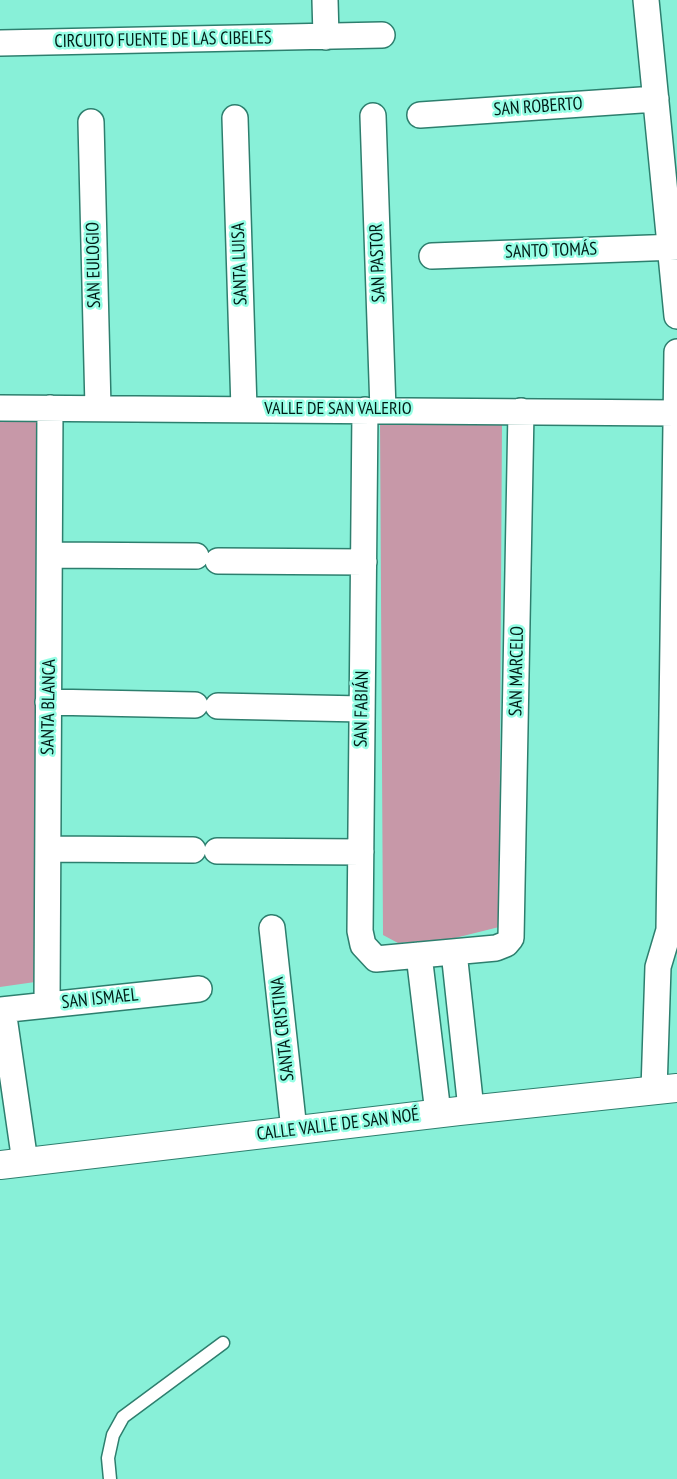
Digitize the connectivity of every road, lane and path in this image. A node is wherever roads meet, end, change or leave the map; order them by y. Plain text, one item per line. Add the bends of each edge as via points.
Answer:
1 (325, 0) edge
2 (646, 0) edge
3 (382, 35) dead end
4 (326, 38) junction
5 (0, 43) edge
6 (656, 99) junction
7 (420, 115) dead end
8 (373, 116) dead end
9 (235, 118) dead end
10 (91, 122) dead end
11 (673, 247) edge
12 (432, 256) dead end
13 (677, 316) edge
14 (677, 352) edge
15 (0, 408) edge
16 (50, 408) junction
17 (98, 408) junction
18 (244, 409) junction
19 (374, 410) junction
20 (521, 411) junction
21 (676, 413) edge
22 (51, 555) junction
23 (364, 562) junction
24 (48, 702) junction
25 (362, 709) junction
26 (48, 849) junction
27 (361, 852) junction
28 (272, 928) dead end
29 (512, 931) joint
30 (673, 941) edge
31 (454, 952) junction
32 (419, 955) junction
33 (199, 989) dead end
34 (47, 1005) junction
35 (2, 1010) edge
36 (665, 1089) edge
37 (471, 1109) junction
38 (438, 1113) junction
39 (294, 1130) junction
40 (13, 1163) edge
41 (223, 1343) dead end
42 (110, 1479) edge

1 - 4 street
2 - 6 street
3 - 4 street, CIRCUITO FUENTE DE LAS CIBELES
4 - 5 street, CIRCUITO FUENTE DE LAS CIBELES
6 - 7 street, SAN ROBERTO
6 - 11 street
8 - 19 street, SAN PASTOR
9 - 18 street, SANTA LUISA
10 - 17 street, SAN EULOGIO
11 - 12 street, SANTO TOMÁS
11 - 13 street
14 - 21 street
15 - 16 street, VALLE DE SAN VALERIO
16 - 17 street, VALLE DE SAN VALERIO
16 - 22 street, SANTA BLANCA
17 - 18 street, VALLE DE SAN VALERIO
18 - 19 street, VALLE DE SAN VALERIO
19 - 20 street, VALLE DE SAN VALERIO
19 - 23 street, SAN FABIÁN
20 - 21 street, VALLE DE SAN VALERIO
20 - 29 street, SAN MARCELO
21 - 30 street
22 - 23 street
22 - 24 street, SANTA BLANCA
23 - 25 street, SAN FABIÁN
24 - 25 street
24 - 26 street, SANTA BLANCA
25 - 27 street, SAN FABIÁN
26 - 27 street
26 - 34 street, SANTA BLANCA
27 - 32 street, SAN FABIÁN via 360,931 363,945 376,959
28 - 39 street, SANTA CRISTINA
29 - 31 street, SAN FABIÁN via 506,944 496,948
30 - 36 street via 658,967
31 - 32 street, SAN FABIÁN
31 - 37 street
32 - 38 street
33 - 34 street, SAN ISMAEL
34 - 35 street, SAN ISMAEL
35 - 40 street
36 - 37 street, CALLE VALLE DE SAN NOÉ
37 - 38 street, CALLE VALLE DE SAN NOÉ
38 - 39 street, CALLE VALLE DE SAN NOÉ
39 - 40 street, CALLE VALLE DE SAN NOÉ
41 - 42 lane via 123,1417 112,1435 108,1458

